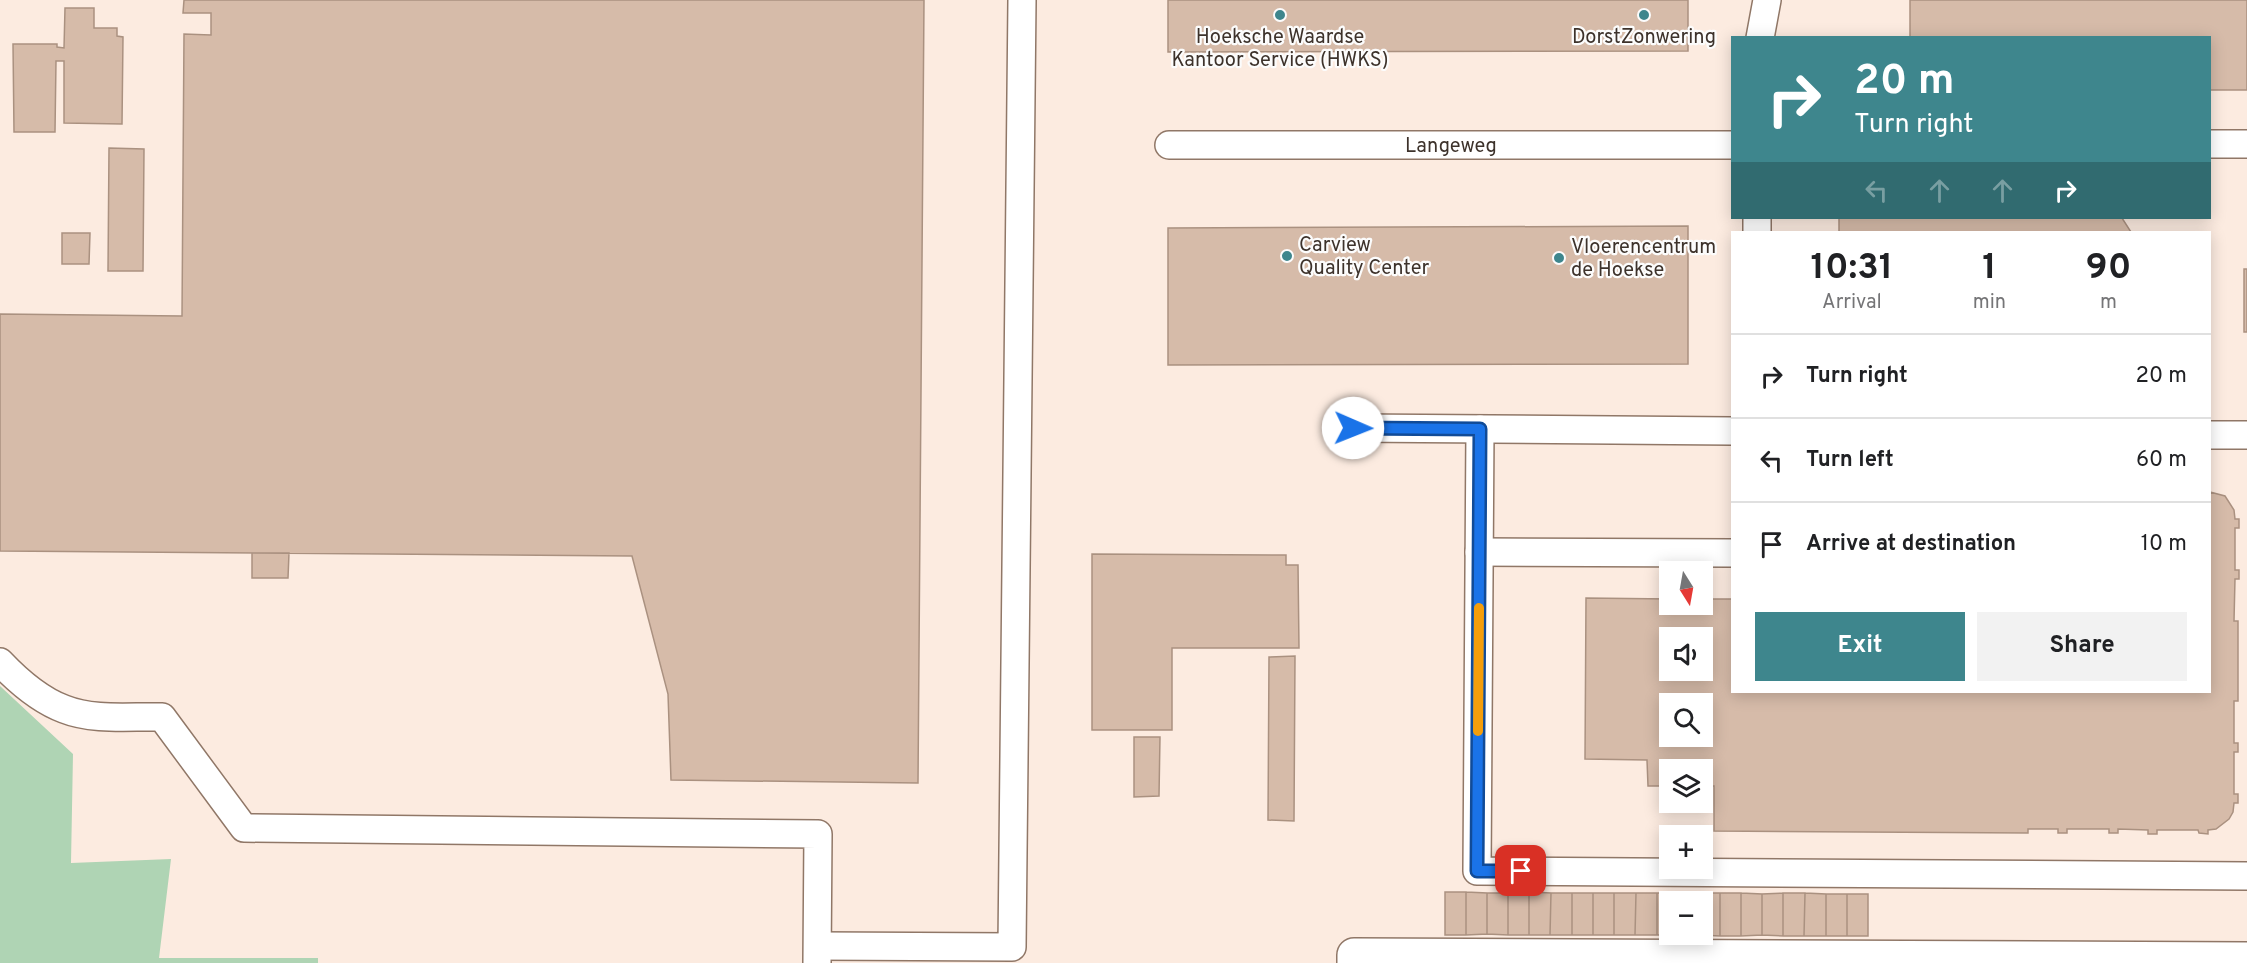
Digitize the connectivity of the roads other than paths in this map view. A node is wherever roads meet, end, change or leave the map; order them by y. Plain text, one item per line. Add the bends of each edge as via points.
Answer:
1 (1022, 0) edge
2 (1767, 0) edge
3 (1760, 36) edge
4 (2211, 144) edge
5 (2247, 144) edge
6 (1169, 145) dead end
7 (1731, 145) edge
8 (1353, 428) dead end
9 (1480, 429) junction
10 (1731, 431) edge
11 (2211, 435) edge
12 (2247, 435) edge
13 (1479, 552) junction
14 (1731, 553) edge
15 (0, 662) edge
16 (2247, 876) edge
17 (818, 954) edge
18 (1644, 959) edge
19 (2247, 959) edge
20 (1964, 960) edge
21 (1354, 963) edge

1 - 17 lane via 1012,947
2 - 3 lane
4 - 5 lane
6 - 7 lane, Langeweg
8 - 9 lane
9 - 10 lane
9 - 13 lane
11 - 12 lane
13 - 14 lane
13 - 16 lane via 1477,871
15 - 17 lane via 29,689 65,710 102,716 162,717 244,828 818,834
18 - 20 street
18 - 21 street via 1354,955
19 - 20 street

